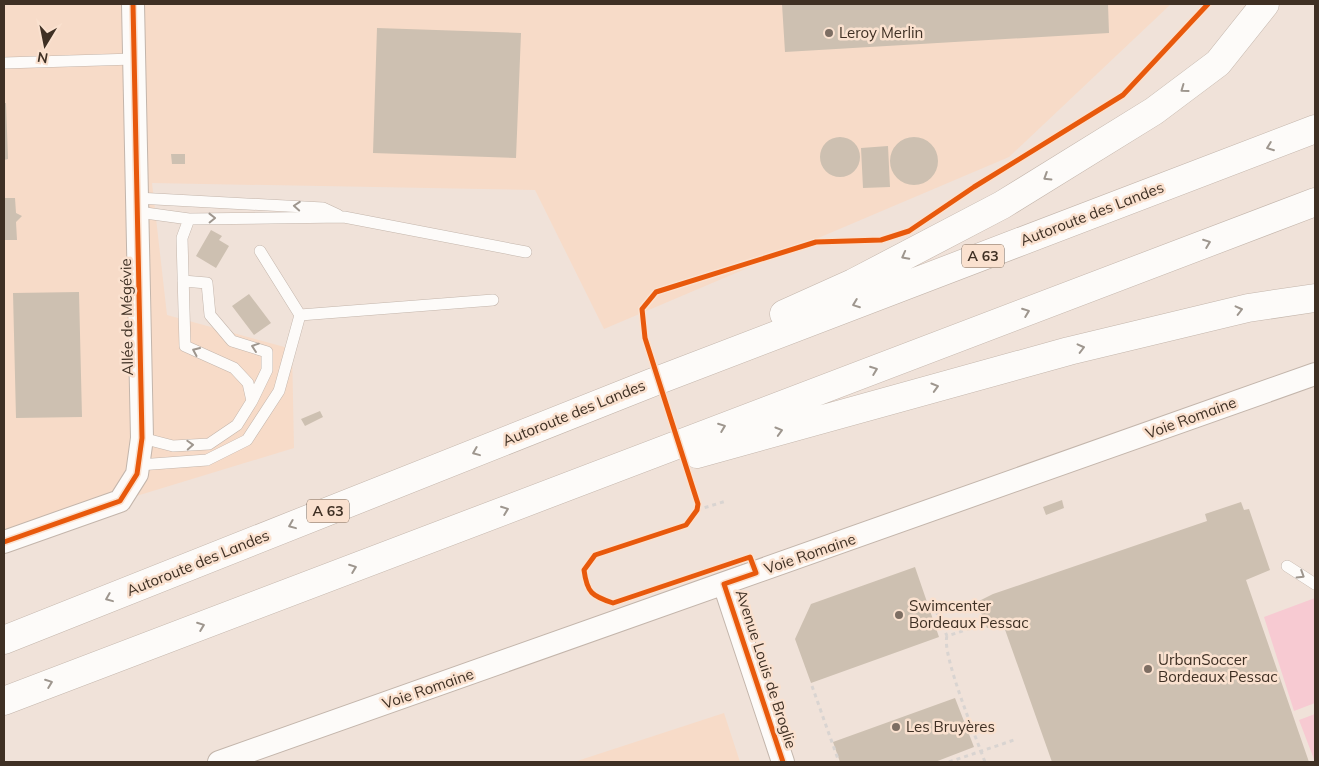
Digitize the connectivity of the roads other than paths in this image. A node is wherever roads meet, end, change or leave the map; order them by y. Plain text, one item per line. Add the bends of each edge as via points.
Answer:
1 (133, 4) edge
2 (1265, 4) edge
3 (1284, 4) edge
4 (134, 59) junction
5 (4, 63) edge
6 (1218, 64) junction
7 (1315, 129) edge
8 (1315, 202) edge
9 (137, 205) junction
10 (344, 218) junction
11 (189, 219) junction
12 (260, 251) dead end
13 (526, 252) dead end
14 (183, 281) junction
15 (1315, 298) edge
16 (493, 300) dead end
17 (300, 315) junction
18 (1315, 374) edge
19 (651, 383) junction
20 (252, 401) junction
21 (142, 438) junction
22 (139, 465) junction
23 (530, 501) junction
24 (4, 542) edge
25 (1287, 566) dead end
26 (724, 584) junction
27 (1315, 584) edge
28 (4, 640) edge
29 (4, 701) edge
30 (219, 762) edge
31 (783, 762) edge

1 - 4 street, Allée de Mégévie
2 - 6 highway
3 - 6 highway via 1251,38
4 - 5 lane
4 - 9 street, Allée de Mégévie
6 -> 19 highway via 1154,111 1002,204 853,283 690,354
7 -> 19 highway, Autoroute des Landes / A 63
23 -> 8 highway
10 -> 9 lane via 323,208
9 - 11 lane
9 - 21 street, Allée de Mégévie
11 -> 10 lane
10 - 13 lane
11 - 14 lane via 182,238
12 - 17 lane
20 -> 14 lane via 248,383 234,368 186,346
20 -> 14 lane via 267,370 267,352 232,340 210,315 207,283
23 -> 15 highway via 1069,351 1248,308
16 - 17 lane
17 - 22 lane via 279,391 247,440 207,460
18 - 26 street, Voie Romaine
19 -> 28 highway, Autoroute des Landes / A 63
21 -> 20 lane via 173,446 209,444 237,425
21 - 22 street, Allée de Mégévie
22 - 24 street, Allée de Mégévie via 133,482 120,501
29 -> 23 highway
25 -> 27 lane
26 - 30 street, Voie Romaine
26 - 31 street, Avenue Louis de Broglie

